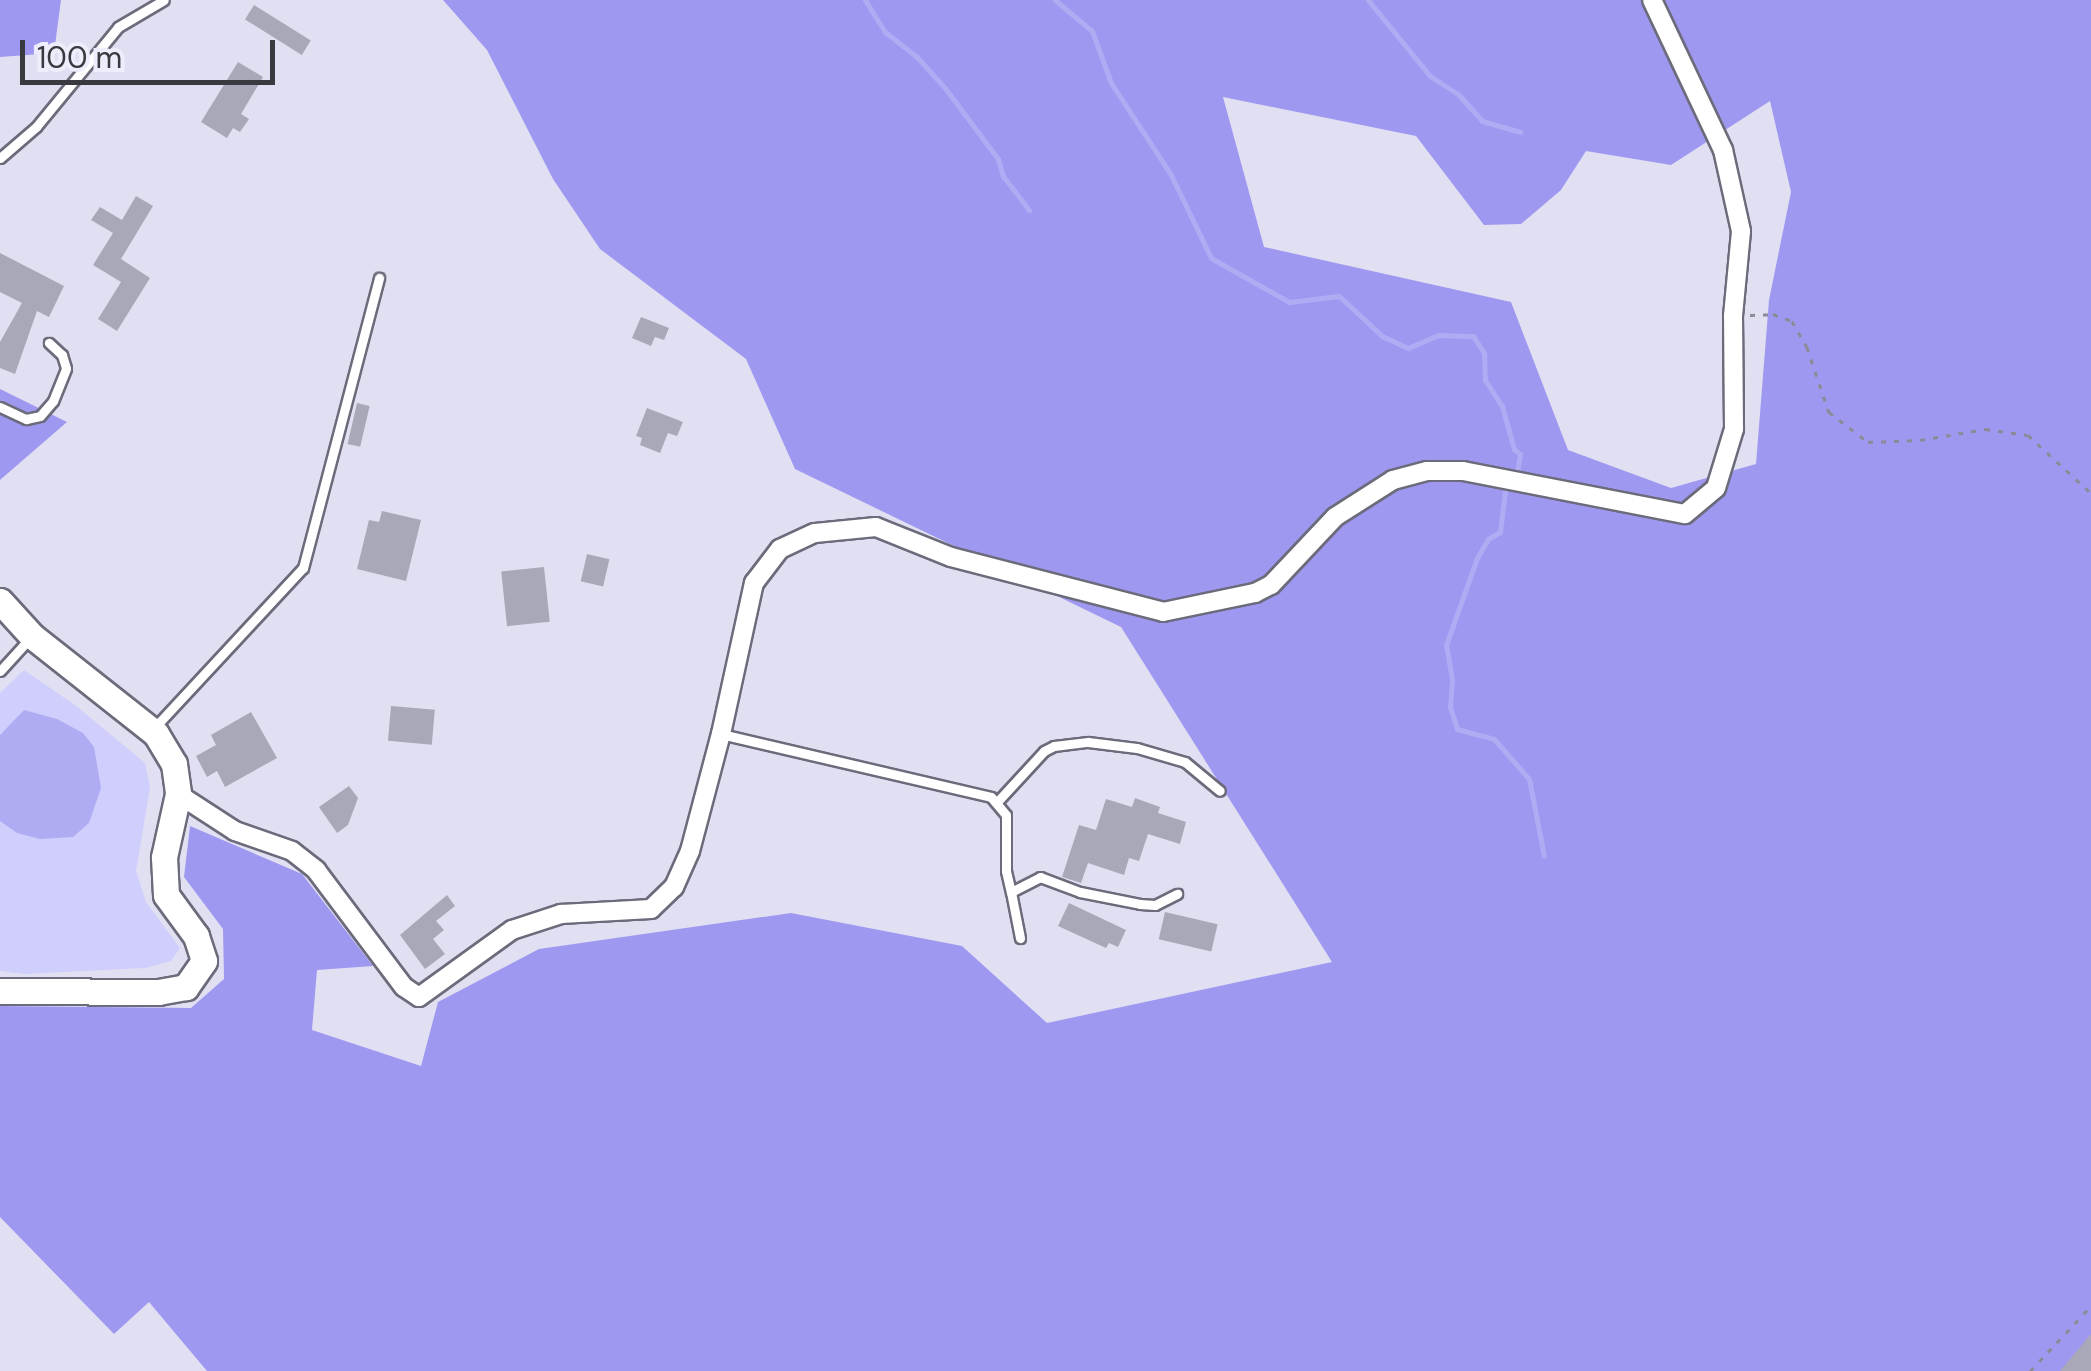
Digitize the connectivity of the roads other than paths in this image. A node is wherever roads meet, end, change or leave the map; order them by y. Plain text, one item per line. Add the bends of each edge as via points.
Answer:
1 (164, 0) edge
2 (1652, 0) edge
3 (0, 158) edge
4 (380, 278) dead end
5 (49, 343) dead end
6 (0, 407) edge
7 (0, 601) edge
8 (32, 636) junction
9 (0, 671) edge
10 (152, 730) junction
11 (721, 734) junction
12 (1220, 791) dead end
13 (178, 794) junction
14 (997, 802) junction
15 (1010, 892) junction
16 (1178, 894) dead end
17 (1020, 938) dead end
18 (0, 991) edge

1 - 3 lane via 118,27 36,127
2 - 11 street via 1723,150 1741,231 1734,429 1716,488 1686,514 1463,471 1427,470 1393,480 1336,517 1271,585 1162,612 950,557 876,527 815,533 780,549 754,582
4 - 10 lane via 303,568
5 - 6 lane via 66,368 53,400 40,416 26,419
7 - 8 street
8 - 9 lane
8 - 10 street
10 - 13 street via 174,764
11 - 13 street via 684,868 662,900 650,909 561,914 512,930 420,997 404,987 316,870 292,851 235,832
11 - 14 lane
12 - 14 lane via 1185,762 1088,742 1044,751
13 - 18 street via 164,857 166,895 196,936 204,961 186,986 159,992
14 - 15 lane via 1008,829
15 - 16 lane via 1040,877 1140,904
15 - 17 lane

